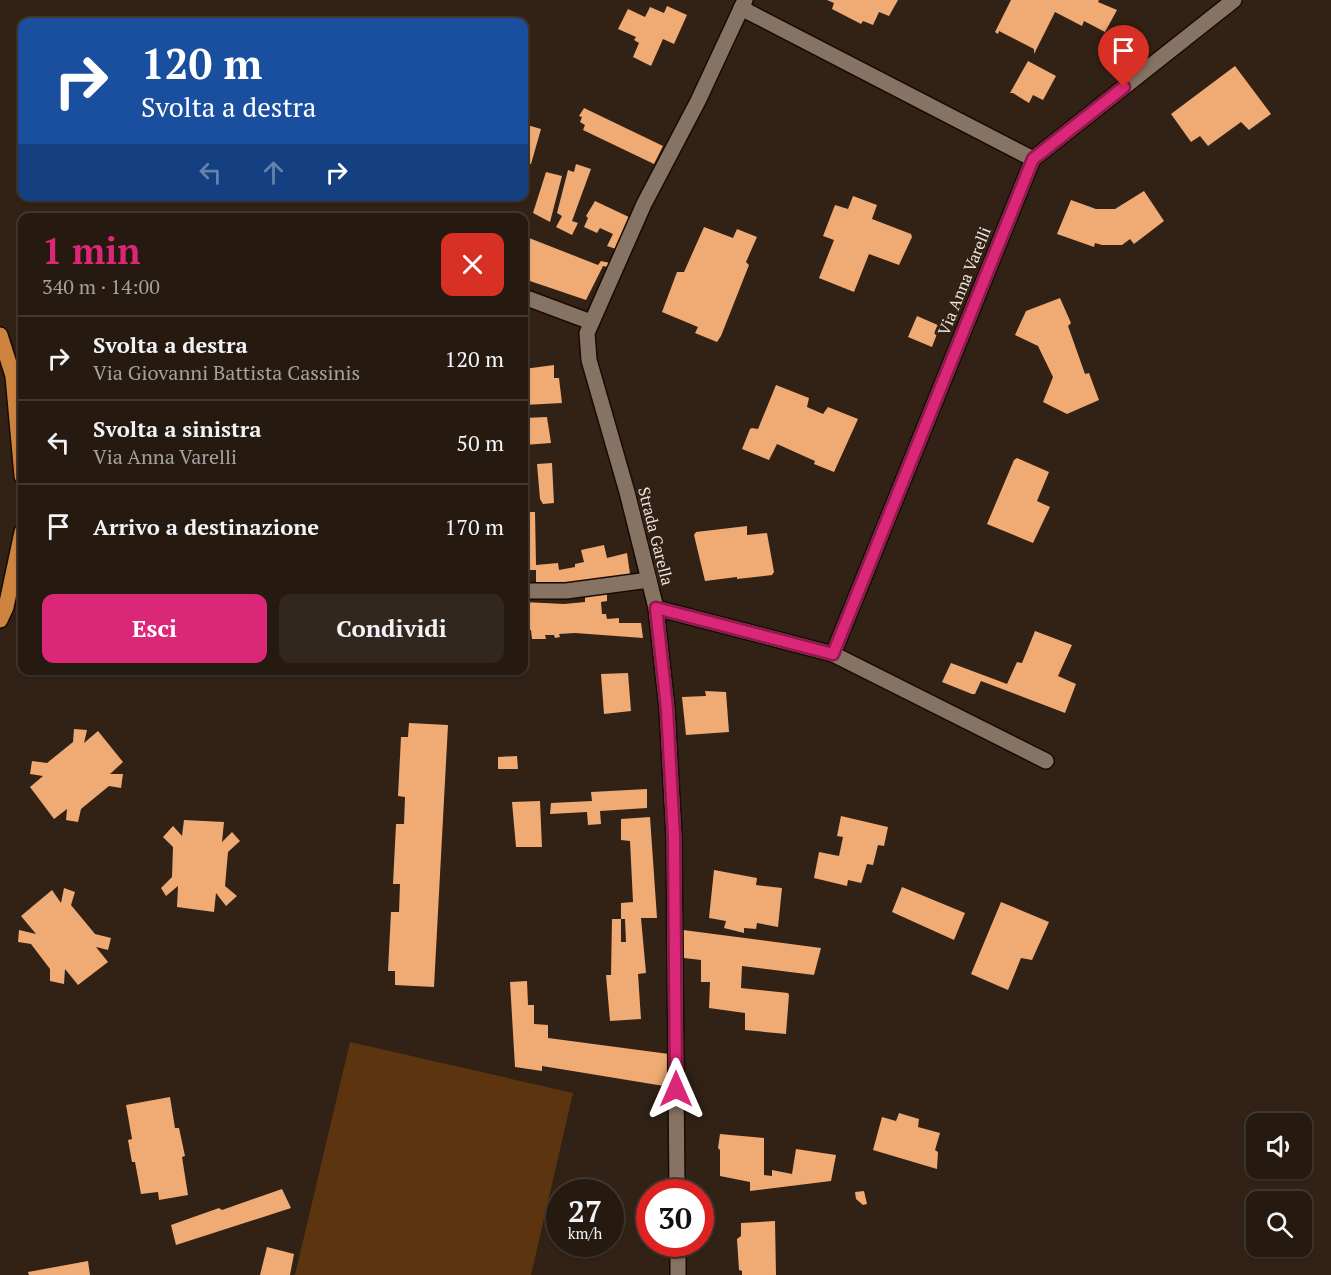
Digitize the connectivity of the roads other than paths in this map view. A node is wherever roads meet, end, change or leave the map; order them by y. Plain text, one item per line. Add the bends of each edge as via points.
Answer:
1 (1234, 0) edge
2 (743, 4) edge
3 (1033, 159) junction
4 (528, 298) edge
5 (591, 322) junction
6 (0, 335) edge
7 (18, 432) edge
8 (18, 551) edge
9 (649, 580) junction
10 (528, 591) edge
11 (656, 608) junction
12 (0, 620) edge
13 (833, 654) junction
14 (1046, 761) dead end
15 (677, 1179) edge
16 (678, 1257) edge
17 (678, 1275) edge

1 - 3 street, Via Anna Varelli
2 - 3 street
2 - 5 street, Strada Garella via 644,204
3 - 13 street, Via Anna Varelli
4 - 5 street
5 - 9 street, Strada Garella via 587,333 589,360
6 - 7 main road via 13,376
8 - 12 main road
9 - 10 street via 566,591
9 - 11 street, Strada Garella
11 - 13 street
11 - 15 street, Strada Garella via 667,709 674,837
13 - 14 street
16 - 17 street

